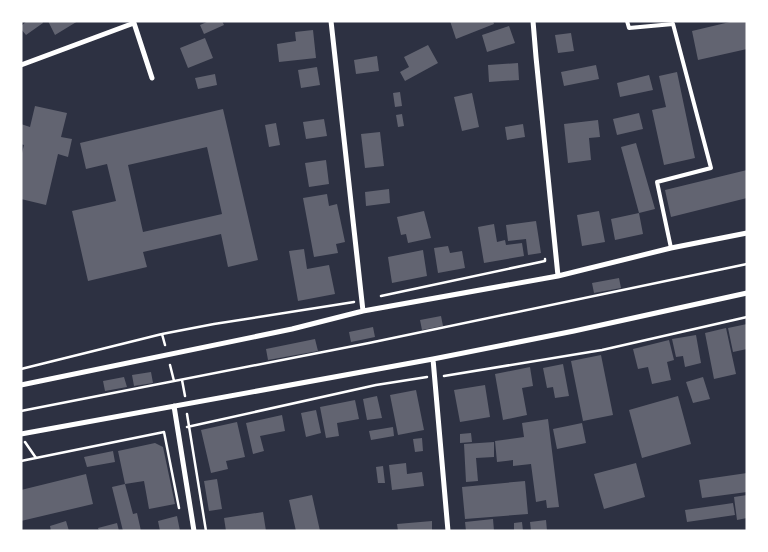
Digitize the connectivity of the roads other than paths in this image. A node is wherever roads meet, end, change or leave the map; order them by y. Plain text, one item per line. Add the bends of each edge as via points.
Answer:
1 (331, 21) edge
2 (533, 21) edge
3 (627, 21) edge
4 (21, 65) edge
5 (152, 78) dead end
6 (747, 233) edge
7 (671, 248) junction
8 (558, 276) junction
9 (747, 293) edge
10 (363, 311) junction
11 (433, 359) junction
12 (21, 385) edge
13 (174, 406) junction
14 (21, 435) edge
15 (194, 531) edge
16 (448, 531) edge

1 - 10 street
2 - 8 street
3 - 7 lane via 629,28 673,24 711,168 657,182
4 - 5 street via 134,23
6 - 7 street
7 - 8 street
8 - 10 street
9 - 11 street
10 - 12 street via 292,329
11 - 13 street
11 - 16 street
13 - 14 street
13 - 15 street

